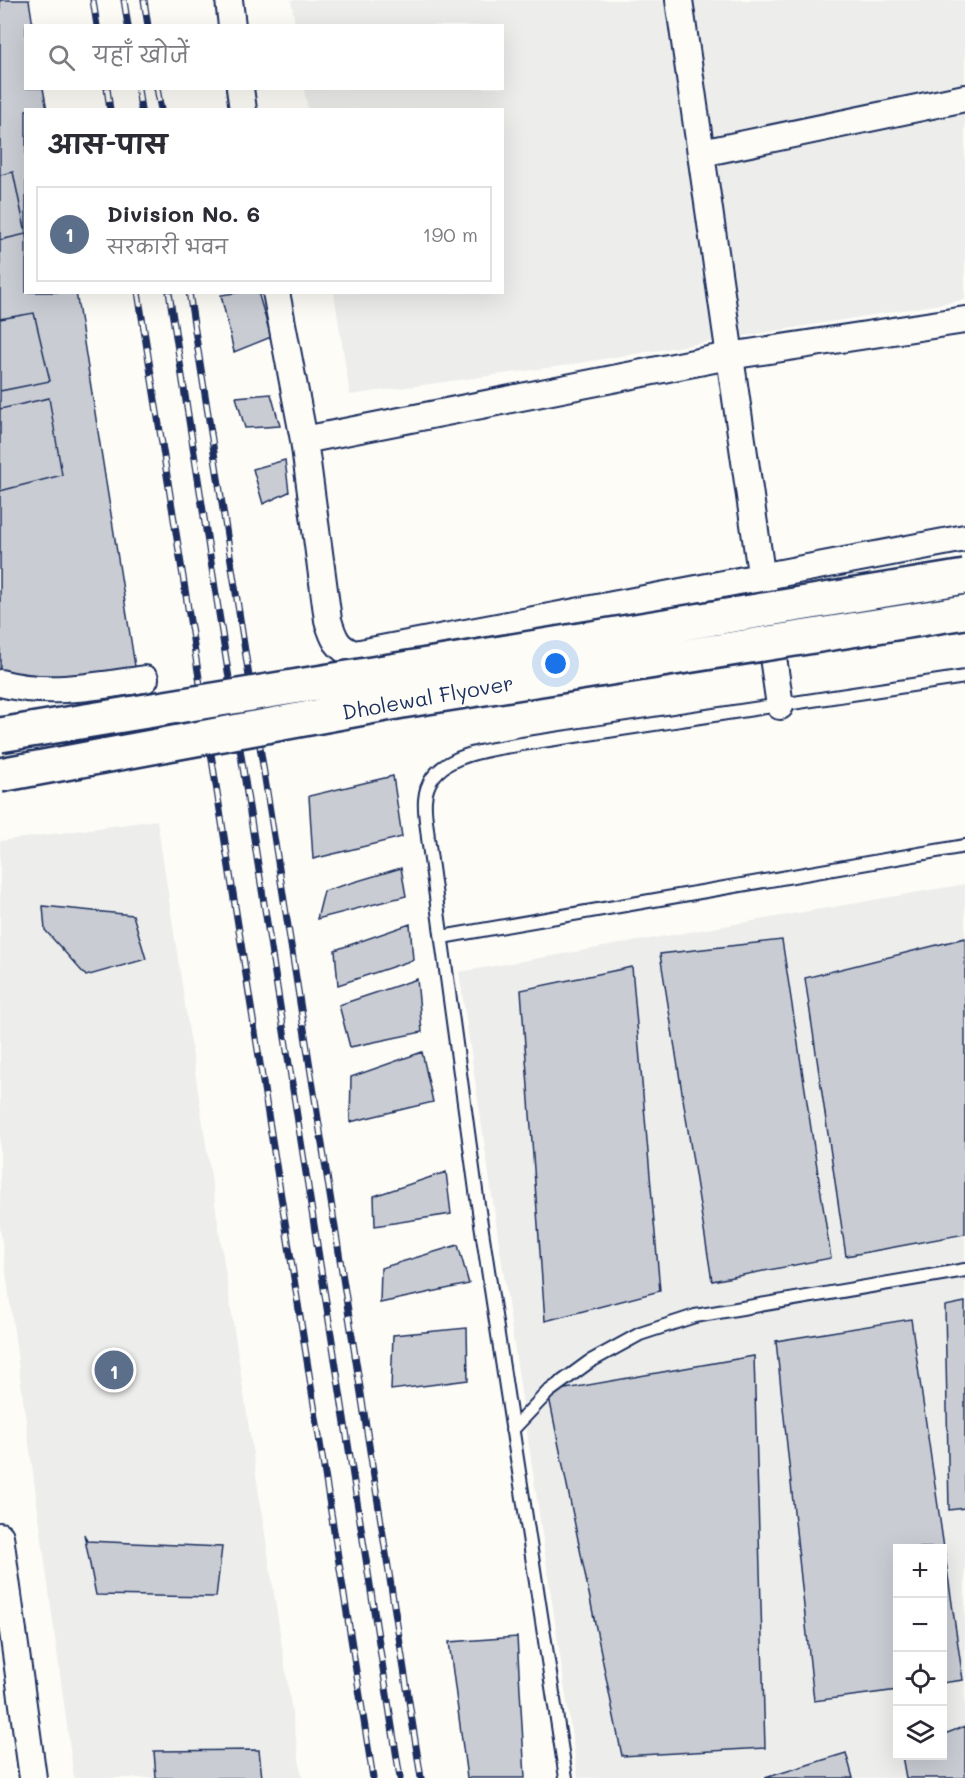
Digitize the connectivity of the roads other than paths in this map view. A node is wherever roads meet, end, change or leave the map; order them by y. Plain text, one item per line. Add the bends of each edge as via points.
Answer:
1 (229, 0) edge
2 (679, 0) edge
3 (232, 24) edge
4 (240, 90) edge
5 (965, 98) edge
6 (243, 108) edge
7 (702, 153) junction
8 (276, 294) edge
9 (965, 320) edge
10 (729, 356) junction
11 (304, 440) junction
12 (965, 538) edge
13 (761, 576) junction
14 (965, 577) edge
15 (965, 612) edge
16 (965, 676) edge
17 (145, 679) dead end
18 (0, 683) edge
19 (780, 706) junction
20 (0, 735) edge
21 (0, 776) edge
22 (965, 846) edge
23 (442, 937) junction
24 (965, 1270) edge
25 (512, 1430) junction
26 (0, 1536) edge
27 (33, 1778) edge
28 (566, 1778) edge

1 - 3 street
2 - 7 street
4 - 6 street
5 - 7 street
7 - 10 street
8 - 11 street
9 - 10 street
10 - 11 street
10 - 13 street
11 - 13 street via 328,620 338,644 355,654
12 - 13 street
13 - 19 street
14 - 20 main road, Dholewal Flyover, bridge
15 - 21 main road, Dholewal Flyover, bridge via 402,701
16 - 19 lane
17 - 18 street via 73,689
19 - 23 lane via 522,744 447,763 428,784 425,800
22 - 23 lane
23 - 25 lane
24 - 25 lane via 694,1316 640,1334 589,1362 548,1392
25 - 28 lane
26 - 27 street

